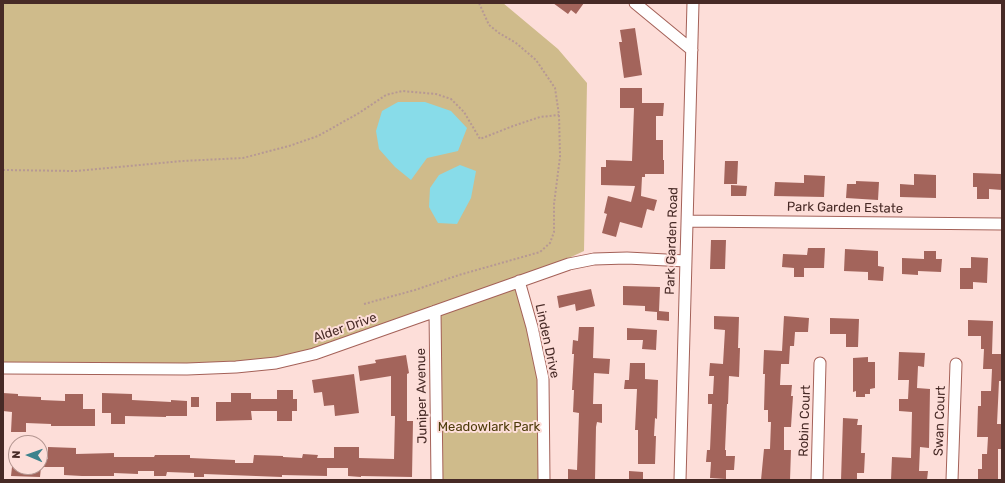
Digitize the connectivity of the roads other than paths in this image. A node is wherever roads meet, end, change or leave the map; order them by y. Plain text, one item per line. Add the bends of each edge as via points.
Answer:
1 (635, 3) edge
2 (693, 3) edge
3 (692, 50) junction
4 (687, 221) junction
5 (1002, 224) edge
6 (686, 261) junction
7 (519, 281) junction
8 (435, 311) junction
9 (820, 363) dead end
10 (956, 364) dead end
11 (3, 368) edge
12 (437, 480) edge
13 (544, 480) edge
14 (680, 480) edge
15 (817, 480) edge
16 (952, 480) edge

1 - 3 street
2 - 3 street, Park Garden Road
3 - 4 street, Park Garden Road
4 - 5 street, Park Garden Estate
4 - 6 street, Park Garden Road
6 - 7 street, Alder Drive via 594,259 569,264
6 - 14 street, Park Garden Road
7 - 8 street, Alder Drive
7 - 13 street, Linden Drive via 543,379
8 - 11 street, Alder Drive via 314,354 276,363 186,369
8 - 12 street, Juniper Avenue
9 - 15 street, Robin Court
10 - 16 street, Swan Court

